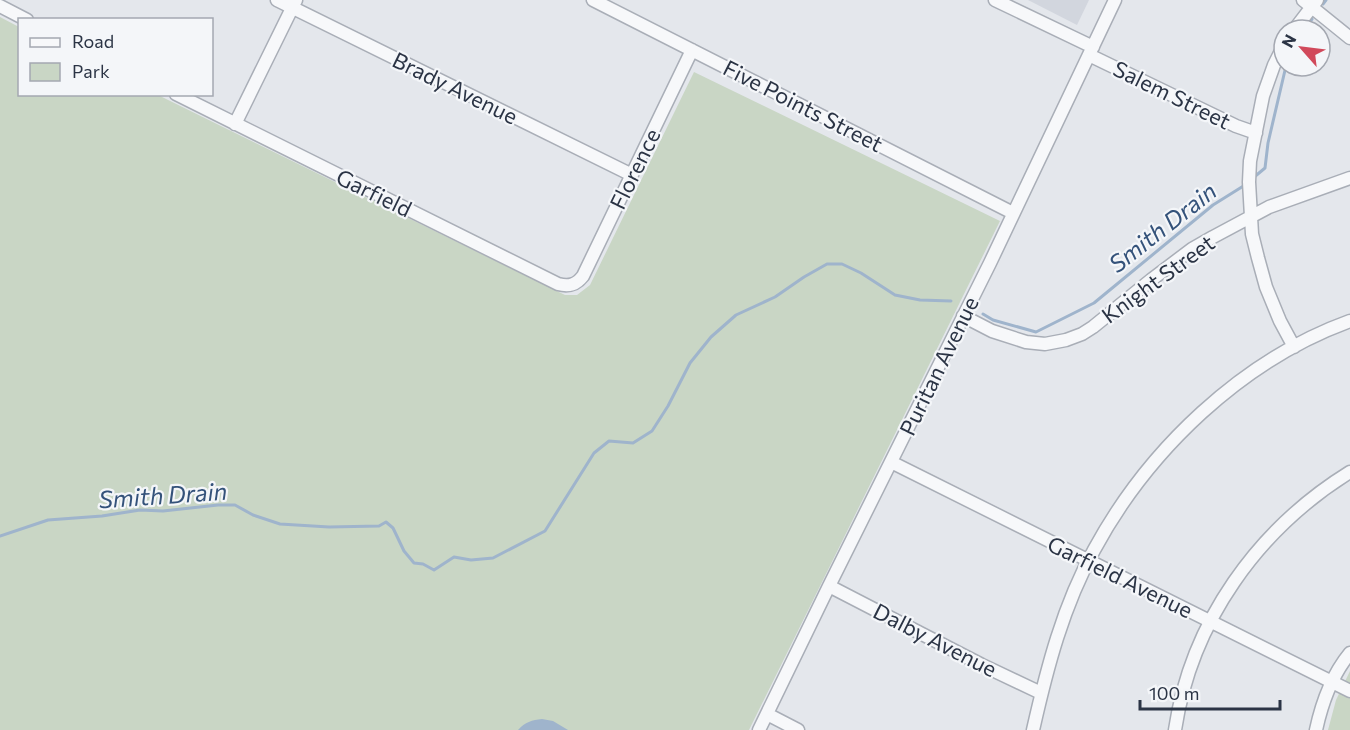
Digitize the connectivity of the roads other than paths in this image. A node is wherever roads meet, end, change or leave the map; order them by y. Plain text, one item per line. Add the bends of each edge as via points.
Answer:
1 (278, 0) edge
2 (593, 0) edge
3 (995, 0) edge
4 (1115, 0) edge
5 (1310, 2) edge
6 (295, 4) edge
7 (0, 6) edge
8 (23, 18) edge
9 (1301, 18) edge
10 (1350, 38) edge
11 (692, 50) junction
12 (1091, 51) junction
13 (1272, 70) edge
14 (180, 96) edge
15 (235, 124) junction
16 (1256, 133) junction
17 (632, 175) junction
18 (1350, 178) edge
19 (1013, 213) junction
20 (1251, 215) junction
21 (574, 285) joint
22 (963, 316) junction
23 (1350, 321) edge
24 (1293, 347) junction
25 (891, 462) junction
26 (1350, 472) edge
27 (1088, 561) junction
28 (829, 586) junction
29 (1210, 621) junction
30 (1350, 653) edge
31 (1332, 682) junction
32 (1350, 691) edge
33 (1041, 693) junction
34 (767, 714) junction
35 (759, 730) edge
36 (798, 730) edge
37 (1033, 730) edge
38 (1175, 730) edge
39 (1316, 730) edge

1 - 6 street, Brady Avenue
2 - 11 street, Five Points Street
3 - 12 street, Salem Street
4 - 12 street, Puritan Avenue
5 - 9 street
5 - 10 street
6 - 15 street
6 - 17 street, Brady Avenue
7 - 8 street
11 - 17 street, Florence
11 - 19 street, Five Points Street
12 - 16 street, Salem Street
12 - 19 street, Puritan Avenue
13 - 16 street
14 - 15 street, Garfield
15 - 21 street, Garfield via 558,284
16 - 20 street via 1249,175
17 - 21 street, Florence via 583,276
18 - 20 street, Knight Street
19 - 22 street, Puritan Avenue
20 - 22 street, Knight Street via 1192,249 1093,327 1066,340 1026,342
20 - 24 street via 1266,287
22 - 25 street, Puritan Avenue
23 - 24 street
24 - 27 street via 1227,392 1170,444 1123,501
25 - 27 street, Garfield Avenue
25 - 28 street, Puritan Avenue
26 - 29 street via 1298,509 1261,546 1230,586
27 - 29 street, Garfield Avenue
27 - 33 street via 1061,626
28 - 33 street, Dalby Avenue
28 - 34 street, Puritan Avenue
29 - 31 street, Garfield Avenue
29 - 38 street via 1193,658
30 - 31 street
31 - 32 street, Garfield Avenue
31 - 39 street
33 - 37 street
34 - 35 street, Puritan Avenue
34 - 36 street

